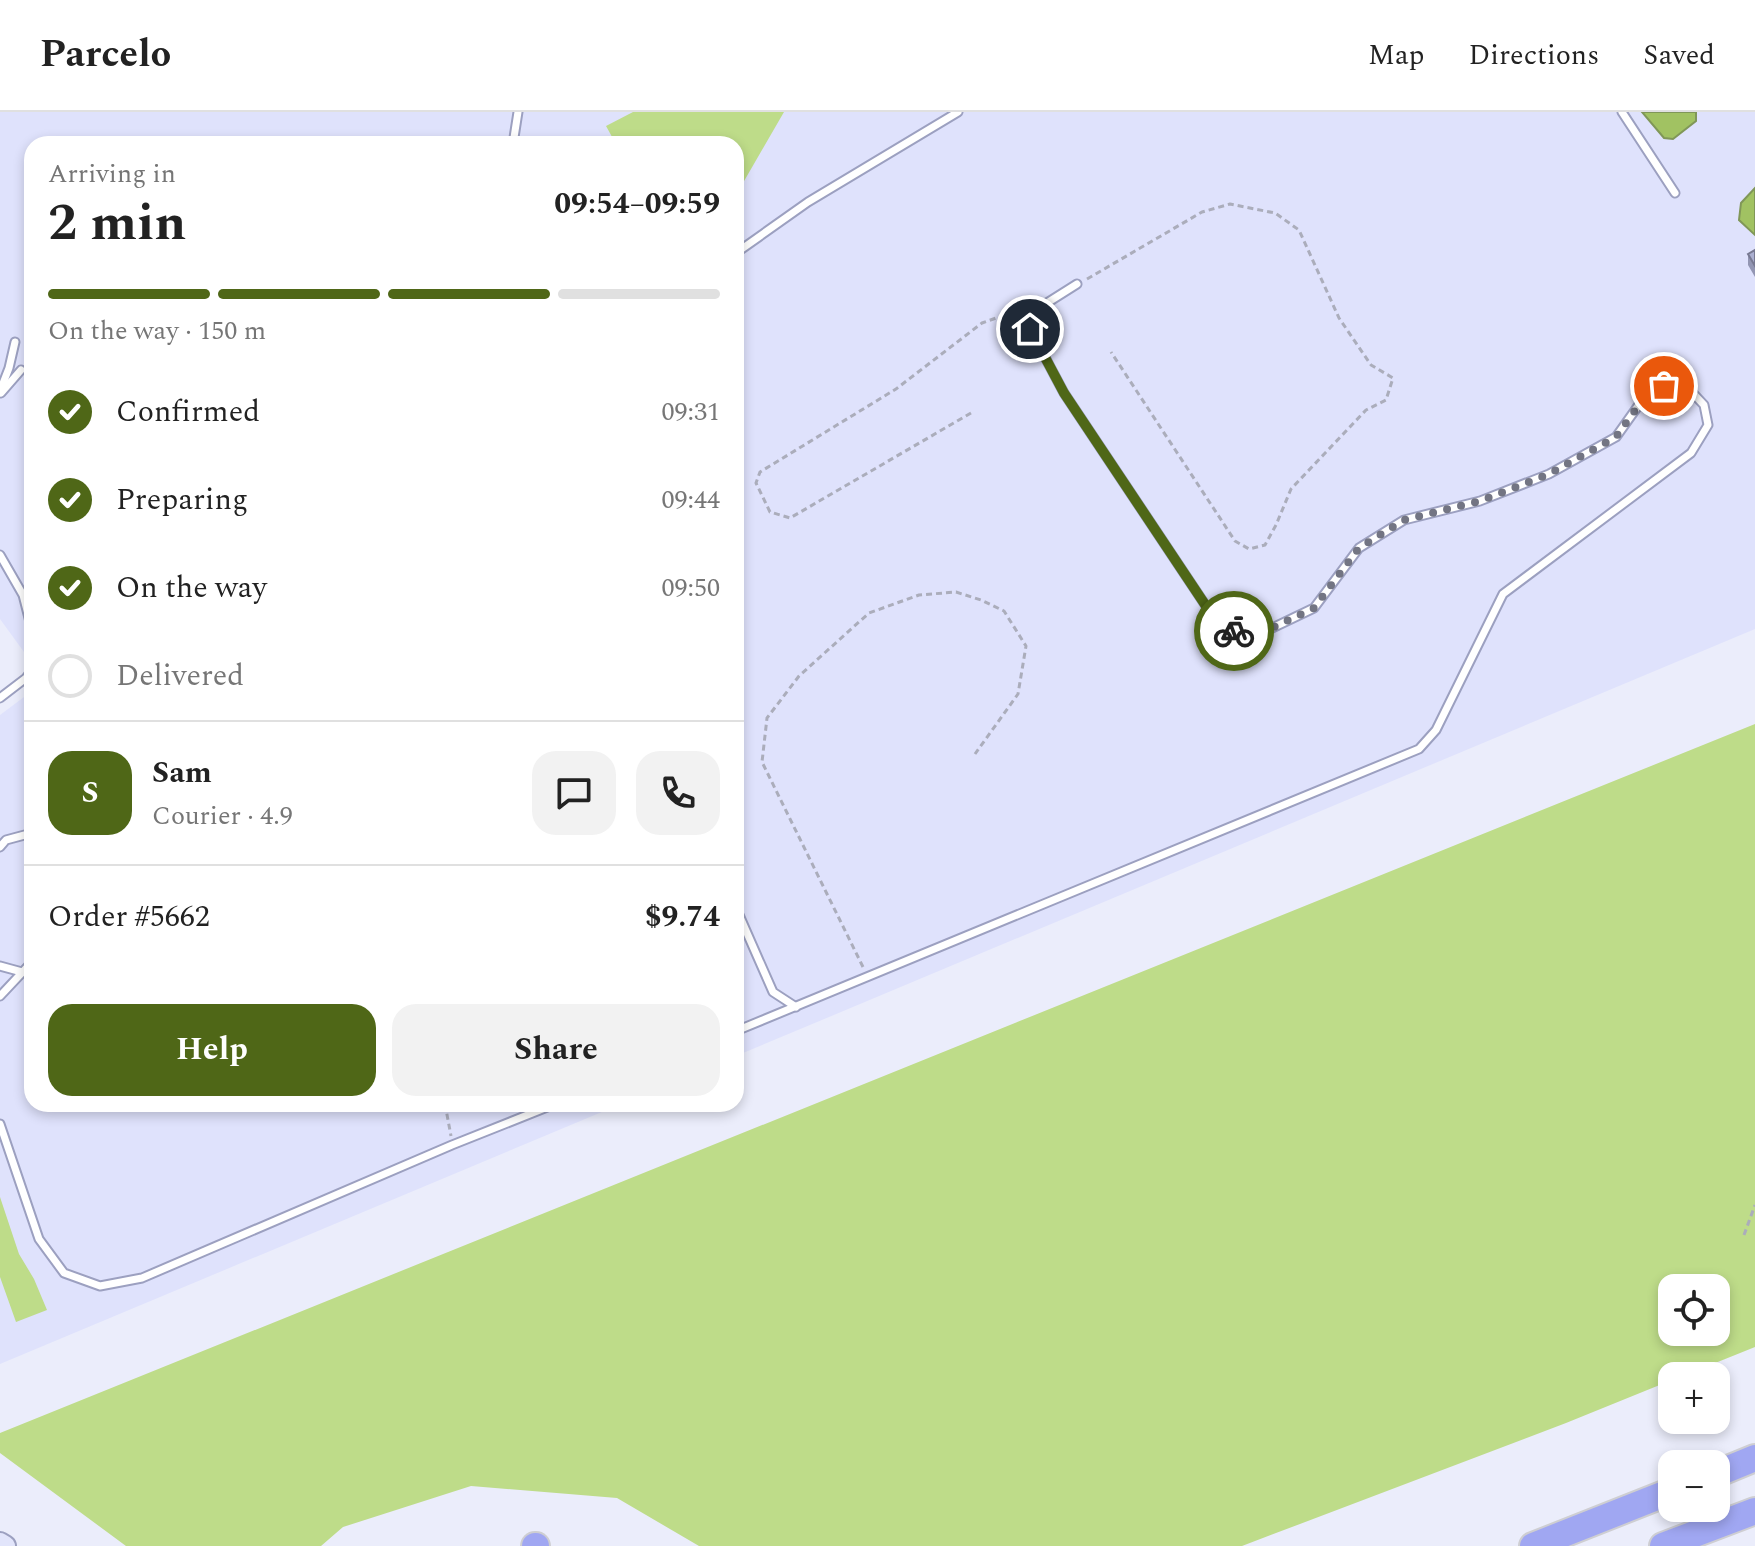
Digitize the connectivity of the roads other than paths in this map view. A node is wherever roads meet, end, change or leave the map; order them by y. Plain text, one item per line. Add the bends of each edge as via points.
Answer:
1 (518, 112) edge
2 (958, 112) edge
3 (1622, 112) edge
4 (514, 136) edge
5 (1675, 193) dead end
6 (744, 247) edge
7 (1077, 284) road end
8 (15, 342) dead end
9 (21, 370) dead end
10 (0, 393) edge
11 (0, 555) edge
12 (24, 599) edge
13 (24, 680) edge
14 (0, 698) edge
15 (24, 835) edge
16 (0, 847) edge
17 (744, 926) edge
18 (0, 966) edge
19 (22, 972) joint
20 (0, 996) edge
21 (796, 1007) junction
22 (744, 1028) edge
23 (535, 1112) edge
24 (0, 1124) edge
25 (1755, 1458) edge
26 (1730, 1468) edge
27 (1658, 1497) edge
28 (1755, 1511) edge
29 (0, 1543) edge
30 (5, 1546) edge
31 (1533, 1546) edge
32 (1663, 1546) edge

1 - 4 lane
2 - 6 lane via 808,202
3 - 5 lane
7 - 21 lane via 1039,308 1030,329 1064,393 1206,606 1239,635 1268,630 1314,608 1359,548 1404,520 1494,496 1549,474 1616,437 1643,399 1664,386 1688,388 1704,405 1708,425 1691,453 1503,594 1436,730 1419,749
8 - 10 lane
9 - 10 lane
11 - 12 lane
13 - 14 lane
15 - 16 lane
17 - 21 lane via 773,992
18 - 19 lane
19 - 20 lane
21 - 22 lane
23 - 24 lane via 142,1278 100,1286 64,1273 39,1239
25 - 26 highway
27 - 31 highway
28 - 32 highway
29 - 30 main road

